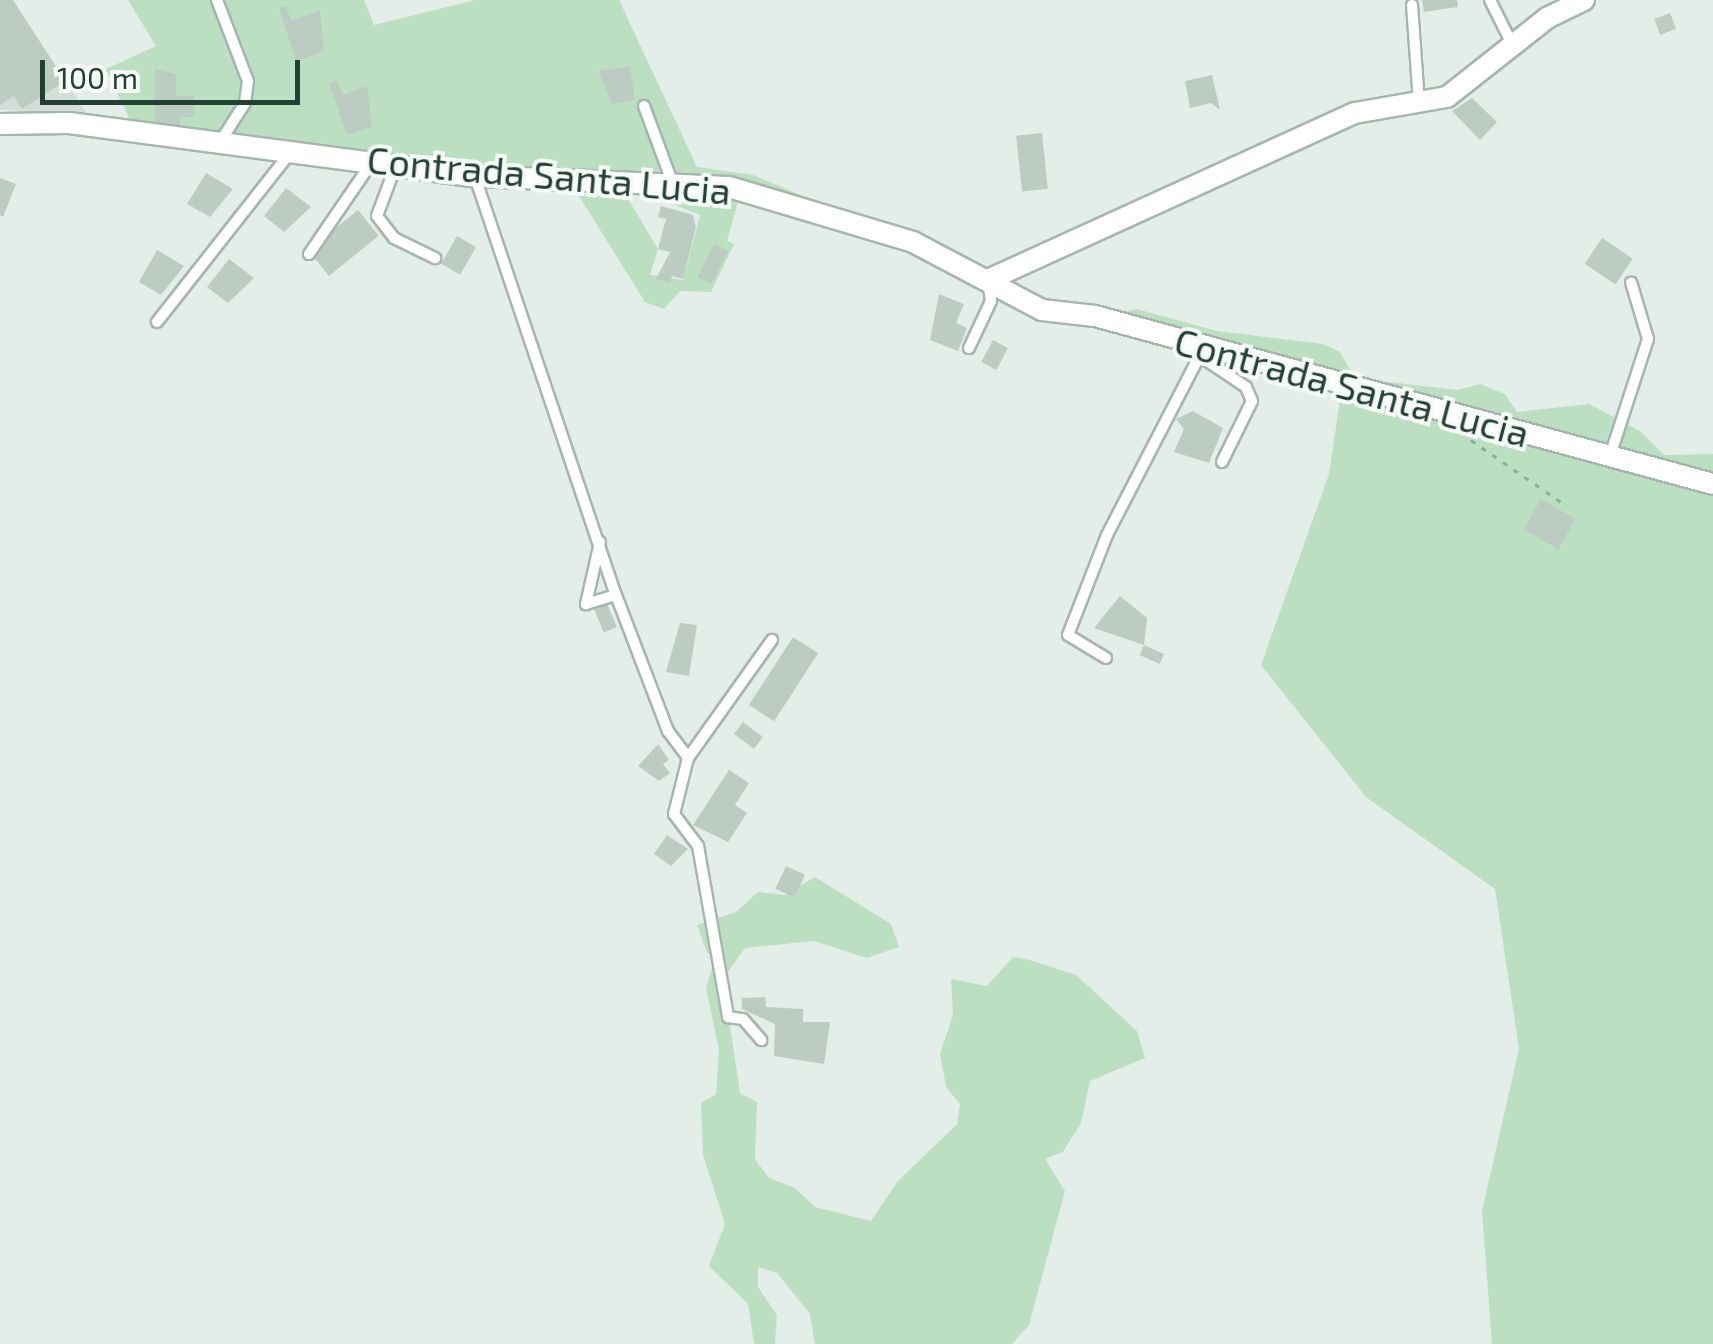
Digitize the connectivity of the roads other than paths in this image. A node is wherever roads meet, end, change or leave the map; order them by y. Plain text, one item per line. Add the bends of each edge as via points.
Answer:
1 (218, 0) edge
2 (1490, 0) edge
3 (1584, 0) edge
4 (1412, 4) dead end
5 (1512, 44) junction
6 (1419, 104) junction
7 (644, 106) dead end
8 (0, 124) edge
9 (220, 142) junction
10 (291, 152) junction
11 (372, 161) junction
12 (397, 164) junction
13 (474, 176) junction
14 (671, 178) junction
15 (309, 254) dead end
16 (435, 258) dead end
17 (988, 280) junction
18 (1631, 282) dead end
19 (157, 322) dead end
20 (969, 348) dead end
21 (1203, 353) junction
22 (1610, 456) junction
23 (1222, 462) dead end
24 (1713, 484) edge
25 (600, 540) junction
26 (616, 596) junction
27 (772, 640) dead end
28 (1106, 658) dead end
29 (688, 758) junction
30 (761, 1040) dead end

1 - 9 lane via 248,81 245,102
2 - 5 lane
3 - 5 street
4 - 6 lane
5 - 6 street via 1481,77
6 - 17 street via 1356,113
7 - 14 lane
8 - 9 street, Contrada Santa Lucia via 69,124
9 - 10 street, Contrada Santa Lucia
10 - 11 street, Contrada Santa Lucia
10 - 19 lane
11 - 12 street, Contrada Santa Lucia
11 - 15 lane
12 - 13 street, Contrada Santa Lucia
12 - 16 lane via 376,216 394,238
13 - 14 street, Contrada Santa Lucia via 636,188
13 - 25 lane
14 - 17 street, Contrada Santa Lucia via 775,198 913,242
17 - 20 lane via 992,301
17 - 21 street, Contrada Santa Lucia via 1042,310 1095,316
18 - 22 lane via 1648,339
21 - 22 street, Contrada Santa Lucia
21 - 23 lane via 1246,387 1252,401
21 - 28 lane via 1170,403 1074,614 1068,634
22 - 24 street, Contrada Santa Lucia
25 - 26 lane
25 - 26 lane via 586,604
26 - 29 lane via 668,731
27 - 29 lane
29 - 30 lane via 674,814 698,846 728,1017 743,1019

